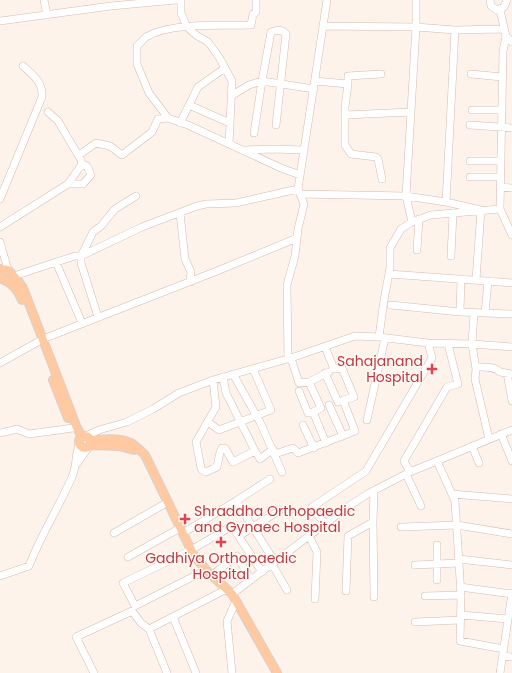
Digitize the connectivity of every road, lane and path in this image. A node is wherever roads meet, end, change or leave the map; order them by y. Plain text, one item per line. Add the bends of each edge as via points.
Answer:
1 (44, 0) edge
2 (176, 0) edge
3 (181, 0) edge
4 (256, 0) edge
5 (327, 0) edge
6 (416, 0) edge
7 (490, 0) edge
8 (508, 1) edge
9 (111, 3) edge
10 (496, 9) junction
11 (46, 15) junction
12 (0, 21) edge
13 (323, 26) junction
14 (187, 27) junction
15 (416, 28) junction
16 (456, 30) junction
17 (504, 30) junction
18 (512, 42) edge
19 (23, 66) dead end
20 (224, 68) junction
21 (381, 74) dead end
22 (470, 74) dead end
23 (502, 77) junction
24 (262, 81) junction
25 (315, 81) junction
26 (281, 84) junction
27 (348, 84) junction
28 (314, 89) junction
29 (231, 96) junction
30 (189, 105) junction
31 (472, 110) dead end
32 (501, 110) junction
33 (48, 112) dead end
34 (411, 112) junction
35 (345, 115) junction
36 (168, 118) junction
37 (180, 123) junction
38 (230, 123) junction
39 (276, 125) dead end
40 (470, 125) dead end
41 (501, 127) junction
42 (512, 128) edge
43 (254, 133) dead end
44 (229, 144) junction
45 (242, 150) junction
46 (304, 150) junction
47 (79, 155) junction
48 (470, 161) dead end
49 (500, 161) junction
50 (82, 166) junction
51 (300, 175) junction
52 (470, 178) dead end
53 (500, 178) junction
54 (382, 179) dead end
55 (68, 184) junction
56 (500, 187) junction
57 (512, 188) edge
58 (299, 192) junction
59 (136, 196) dead end
60 (406, 196) junction
61 (0, 199) edge
62 (446, 202) junction
63 (500, 209) junction
64 (481, 210) junction
65 (180, 213) junction
66 (453, 213) junction
67 (415, 220) junction
68 (0, 227) edge
69 (512, 235) edge
70 (297, 238) junction
71 (0, 242) edge
72 (417, 250) dead end
73 (81, 256) junction
74 (451, 256) dead end
75 (56, 262) junction
76 (4, 269) edge
77 (389, 274) junction
78 (0, 278) edge
79 (461, 279) junction
80 (15, 280) junction
81 (476, 280) junction
82 (488, 281) junction
83 (190, 282) junction
84 (512, 283) edge
85 (391, 305) dead end
86 (460, 312) junction
87 (474, 313) junction
88 (485, 313) junction
89 (512, 314) edge
90 (98, 317) junction
91 (82, 323) junction
92 (382, 337) junction
93 (41, 340) junction
94 (428, 342) junction
95 (448, 344) junction
96 (472, 344) junction
97 (325, 346) junction
98 (512, 347) edge
99 (289, 358) junction
100 (0, 363) edge
101 (476, 366) junction
102 (252, 369) junction
103 (334, 369) junction
104 (325, 373) junction
105 (233, 374) junction
106 (510, 374) edge
107 (223, 377) junction
108 (213, 380) junction
109 (309, 382) junction
110 (299, 391) dead end
111 (341, 401) junction
112 (512, 401) edge
113 (329, 405) junction
114 (321, 408) junction
115 (313, 412) junction
116 (257, 416) junction
117 (367, 420) dead end
118 (208, 422) junction
119 (241, 422) junction
120 (302, 425) dead end
121 (73, 428) junction
122 (512, 430) edge
123 (0, 433) edge
124 (501, 434) junction
125 (343, 436) junction
126 (489, 439) junction
127 (85, 441) junction
128 (326, 442) junction
129 (472, 446) junction
130 (314, 448) junction
131 (255, 451) junction
132 (274, 452) junction
133 (437, 461) junction
134 (512, 461) edge
135 (479, 463) dead end
136 (282, 472) dead end
137 (408, 473) junction
138 (270, 479) dead end
139 (374, 491) junction
140 (452, 494) junction
141 (512, 499) edge
142 (236, 501) junction
143 (168, 502) junction
144 (421, 506) dead end
145 (280, 510) dead end
146 (374, 522) junction
147 (325, 524) junction
148 (457, 525) junction
149 (253, 527) junction
150 (401, 527) dead end
151 (181, 530) junction
152 (114, 532) dead end
153 (512, 534) edge
154 (239, 536) junction
155 (309, 536) junction
156 (437, 545) dead end
157 (191, 550) junction
158 (128, 557) dead end
159 (459, 561) junction
160 (273, 563) junction
161 (437, 563) junction
162 (415, 565) dead end
163 (512, 565) edge
164 (209, 572) junction
165 (262, 572) junction
166 (0, 576) edge
167 (251, 580) junction
168 (438, 580) dead end
169 (460, 587) junction
170 (286, 590) dead end
171 (346, 591) dead end
172 (512, 593) edge
173 (232, 595) junction
174 (461, 595) junction
175 (425, 596) dead end
176 (374, 597) dead end
177 (315, 599) dead end
178 (511, 603) edge
179 (172, 617) junction
180 (460, 618) junction
181 (508, 619) junction
182 (415, 622) dead end
183 (149, 629) junction
184 (503, 652) junction
185 (512, 657) edge
186 (94, 673) edge
187 (166, 673) edge
188 (196, 673) edge
189 (232, 673) edge
190 (277, 673) edge
191 (500, 673) edge

1 - 11 street
2 - 9 street
3 - 14 street via 181,12
4 - 14 street via 256,12 253,14 251,25
5 - 13 street
6 - 15 street
7 - 10 street via 490,4
8 - 10 street via 504,7
9 - 11 street
10 - 17 street
11 - 12 street
13 - 15 street
13 - 25 street
14 - 20 street via 208,42
14 - 36 street via 156,32 137,46 137,64 149,93
15 - 16 street
15 - 34 street
16 - 17 street
16 - 62 street
17 - 18 street
17 - 23 street
19 - 61 street via 38,80 42,97
20 - 29 street via 232,81
20 - 30 street via 198,87
21 - 27 street via 348,76
22 - 23 street
23 - 32 street
24 - 26 street
24 - 26 street via 271,32 277,30 286,34
24 - 29 street via 249,85
24 - 43 street
25 - 27 street
25 - 28 street
26 - 28 street
26 - 39 street
27 - 35 street
28 - 46 street
29 - 38 street
30 - 37 street
30 - 38 street
31 - 32 street
32 - 41 street
33 - 47 street via 58,121
34 - 35 street
34 - 60 street
35 - 54 street via 347,150 351,154 376,157
36 - 37 street
36 - 47 street via 158,119 152,132 122,154 110,146 96,143
37 - 44 street
38 - 44 street
40 - 41 street
41 - 42 street
41 - 49 street
44 - 45 street
45 - 46 street
45 - 51 street
46 - 51 street
47 - 50 street
48 - 49 street
49 - 53 street
50 - 55 street
50 - 55 street via 87,166 91,175 83,184
51 - 58 street
52 - 53 street
53 - 56 street
55 - 68 street
56 - 57 street
56 - 63 street
58 - 60 street
58 - 65 street via 236,203 206,204
58 - 70 street via 304,204
59 - 73 street via 119,205 93,232
60 - 62 street
60 - 67 street
62 - 64 street
63 - 64 street
63 - 69 street
64 - 66 street
64 - 81 street
65 - 73 street via 142,227
65 - 83 street via 185,259 191,272
66 - 67 street via 431,215
66 - 74 street
67 - 72 street
67 - 77 street via 401,229 390,248
70 - 83 street
70 - 99 street via 287,285
71 - 76 street
73 - 75 street
73 - 90 street
75 - 80 street
75 - 91 street
76 - 80 main road
77 - 79 street
77 - 92 street
78 - 80 main road
79 - 81 street
79 - 86 street
80 - 93 main road
81 - 82 street
82 - 84 street
82 - 88 street
83 - 90 street
85 - 86 street
86 - 87 street
87 - 88 street
87 - 96 street
88 - 89 street
90 - 91 street
91 - 93 street
92 - 94 street
92 - 97 street via 355,336
92 - 117 street
93 - 100 street
93 - 121 main road via 62,406
93 - 127 main road via 77,428
94 - 95 street
94 - 147 street via 432,358 366,471 312,507
95 - 96 street
95 - 137 street via 458,384 447,387 404,461
96 - 98 street
96 - 101 street
97 - 99 street
97 - 103 street
99 - 102 street
99 - 109 street via 299,383
101 - 106 street
101 - 126 street via 475,379
102 - 105 street
102 - 116 street via 271,410
103 - 104 street
103 - 111 street via 342,368 354,397
104 - 109 street
104 - 111 street
105 - 107 street
105 - 116 street
106 - 112 street
107 - 108 street
107 - 119 street via 226,393
108 - 118 street via 216,406
108 - 127 street via 179,393 127,422 99,430
109 - 114 street
110 - 115 street via 308,413
111 - 113 street
111 - 125 street via 355,431
113 - 114 street
113 - 125 street
114 - 115 street
115 - 128 street
116 - 119 street
116 - 132 street
118 - 119 street via 219,430
118 - 131 street via 196,442 202,470 206,472 217,467 222,448 225,448 233,462
119 - 131 street
120 - 130 street
121 - 123 street via 29,434 17,429
121 - 127 main road
122 - 124 street
124 - 126 street
124 - 134 street
125 - 128 street
126 - 129 street
127 - 143 main road via 114,439 132,444 145,455
127 - 166 street via 73,477 39,541 29,566
128 - 130 street
129 - 133 street
129 - 135 street
130 - 132 street via 298,453 293,448
131 - 132 street via 260,459
132 - 136 street
133 - 137 street
133 - 140 street
137 - 139 street
137 - 144 street
138 - 142 street
139 - 146 street
139 - 147 street
140 - 141 street
140 - 148 street
142 - 149 street
142 - 151 street
143 - 151 main road
143 - 152 street
145 - 149 street
146 - 171 street via 348,536
146 - 176 street
147 - 155 street
148 - 150 street
148 - 153 street
148 - 159 street
149 - 154 street
149 - 160 street
151 - 157 main road
151 - 158 street
154 - 157 street via 232,526
154 - 165 street
155 - 160 street
155 - 177 street via 318,552
156 - 161 street
157 - 164 main road
157 - 164 street via 123,583 135,606
159 - 161 street
159 - 163 street
159 - 169 street
160 - 165 street
160 - 170 street
161 - 162 street
161 - 168 street
164 - 167 street via 237,556
164 - 173 main road
165 - 167 street
167 - 173 street
169 - 172 street
169 - 174 street
172 - 178 street
173 - 179 street
173 - 189 street via 228,621
173 - 190 main road
174 - 175 street
174 - 180 street
178 - 181 street
179 - 183 street
179 - 188 street
180 - 181 street
180 - 182 street
180 - 184 street via 460,641
181 - 184 street
183 - 186 street via 132,611 76,637
183 - 187 street
184 - 185 street
184 - 191 street

